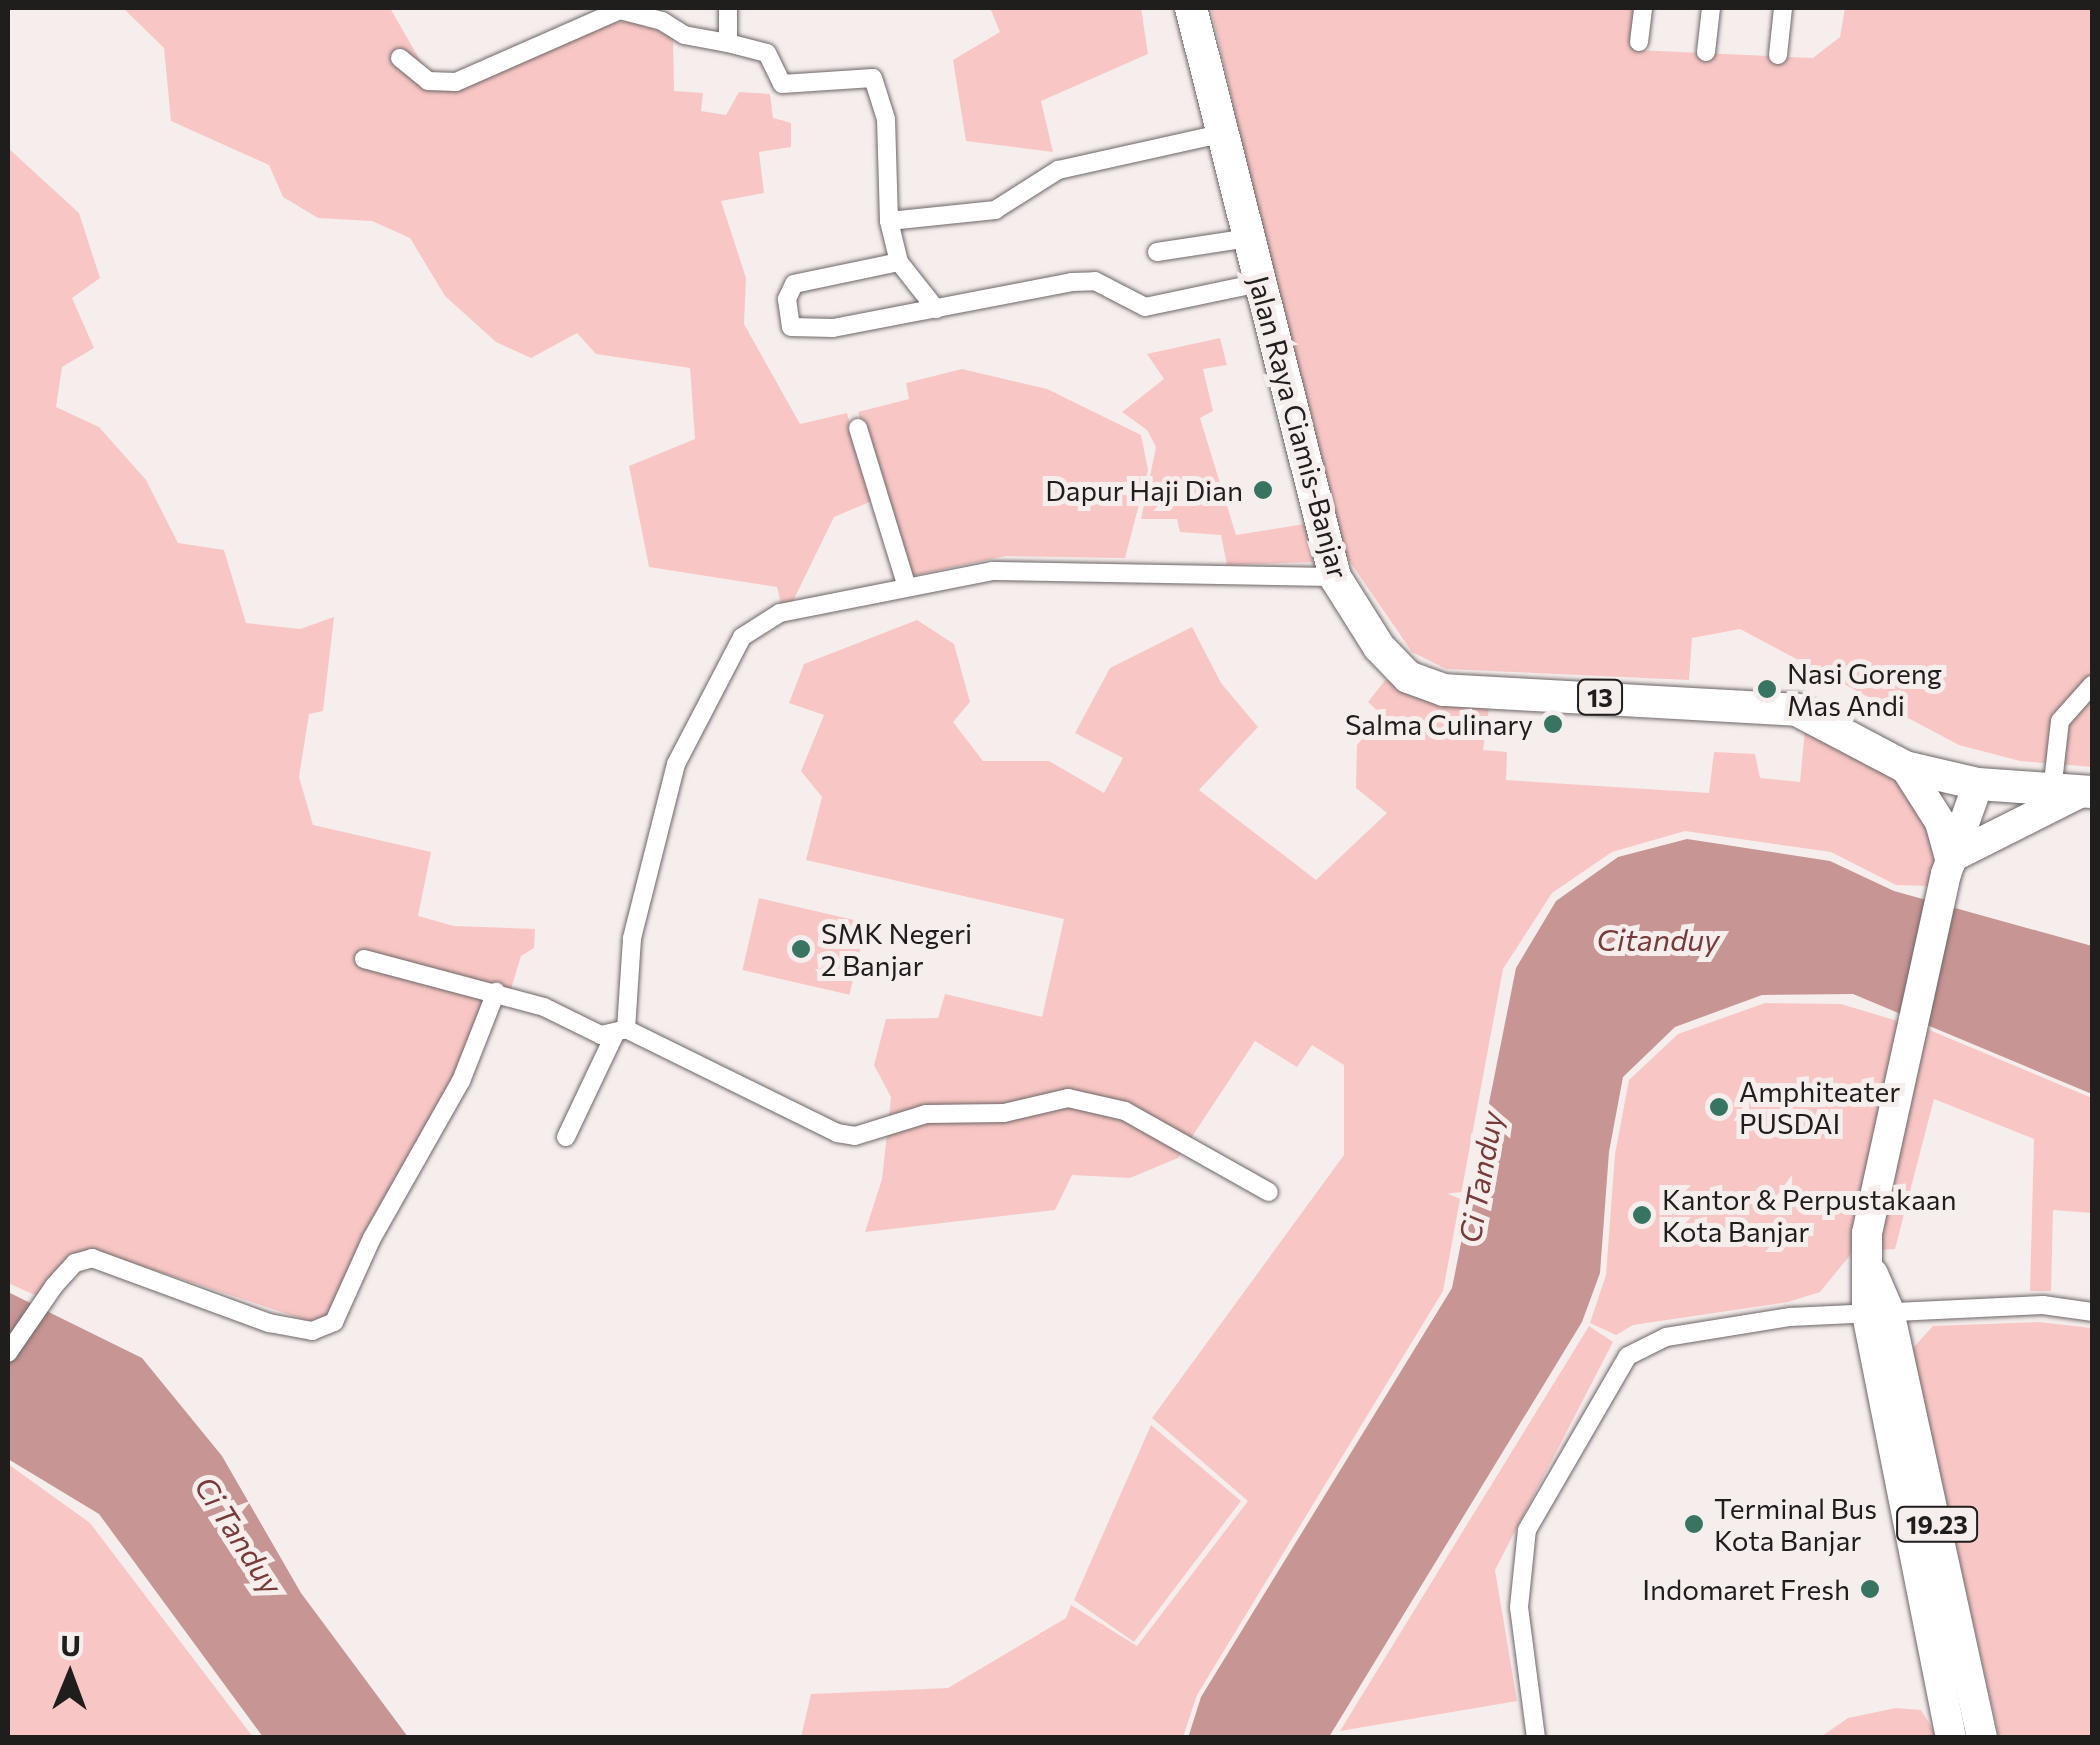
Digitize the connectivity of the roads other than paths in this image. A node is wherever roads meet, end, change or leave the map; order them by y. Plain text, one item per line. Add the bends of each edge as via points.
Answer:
1 (728, 8) edge
2 (1191, 8) edge
3 (1643, 8) edge
4 (1711, 8) edge
5 (1783, 8) edge
6 (728, 42) junction
7 (1640, 42) dead end
8 (1706, 52) dead end
9 (1778, 56) dead end
10 (400, 58) dead end
11 (1225, 133) junction
12 (889, 222) junction
13 (1248, 238) junction
14 (1158, 252) dead end
15 (900, 262) junction
16 (1259, 282) junction
17 (936, 309) junction
18 (858, 428) dead end
19 (1336, 577) junction
20 (906, 584) junction
21 (2092, 685) edge
22 (1905, 767) junction
23 (1978, 784) junction
24 (2075, 792) edge
25 (1950, 864) junction
26 (364, 958) dead end
27 (496, 992) junction
28 (620, 1032) junction
29 (566, 1137) dead end
30 (1269, 1192) dead end
31 (1878, 1311) junction
32 (2092, 1312) edge
33 (8, 1354) edge
34 (1536, 1738) edge
35 (1951, 1738) edge
36 (1982, 1738) edge

1 - 6 street
2 - 11 highway, Jalan Raya Ciamis-Banjar / 13
3 - 7 street
4 - 8 street
5 - 9 street
6 - 10 street via 684,35 662,20 620,10 456,82 428,81
6 - 12 street via 767,53 782,84 874,78 886,120
11 - 12 street via 1058,170 1006,207
11 - 13 highway, Jalan Raya Ciamis-Banjar / 13
12 - 15 street
13 - 14 street
13 - 16 highway, Jalan Raya Ciamis-Banjar / 13
15 - 17 street
15 - 17 street via 794,284 787,299 792,327 833,328
16 - 17 street via 1145,306 1095,282 1072,282
16 - 19 highway, Jalan Raya Ciamis-Banjar / 13
18 - 20 street
19 - 20 street via 992,571
19 - 22 highway, Jalan Raya Ciamis-Banjar / 13 via 1391,662 1425,685 1797,710
20 - 28 street via 780,613 742,637 720,669 676,764 632,938
21 - 24 street via 2060,721
22 - 23 highway, 13
22 - 25 main road via 1940,822
23 - 24 highway, 13
23 - 25 main road, 19.23
24 - 25 main road
25 - 31 main road, 19.23 via 1872,1208 1867,1261
26 - 27 street
27 - 28 street
27 - 33 street via 461,1081 372,1238 334,1322 312,1330 269,1323 92,1258 75,1264 54,1286
28 - 29 street
28 - 30 street via 837,1133 855,1136 926,1114 1004,1113 1068,1098 1125,1111
31 - 32 street via 2044,1305
31 - 34 street via 1666,1337 1628,1356 1613,1373 1527,1530 1519,1607
31 - 35 main road, 19.23
31 - 36 main road, 19.23

